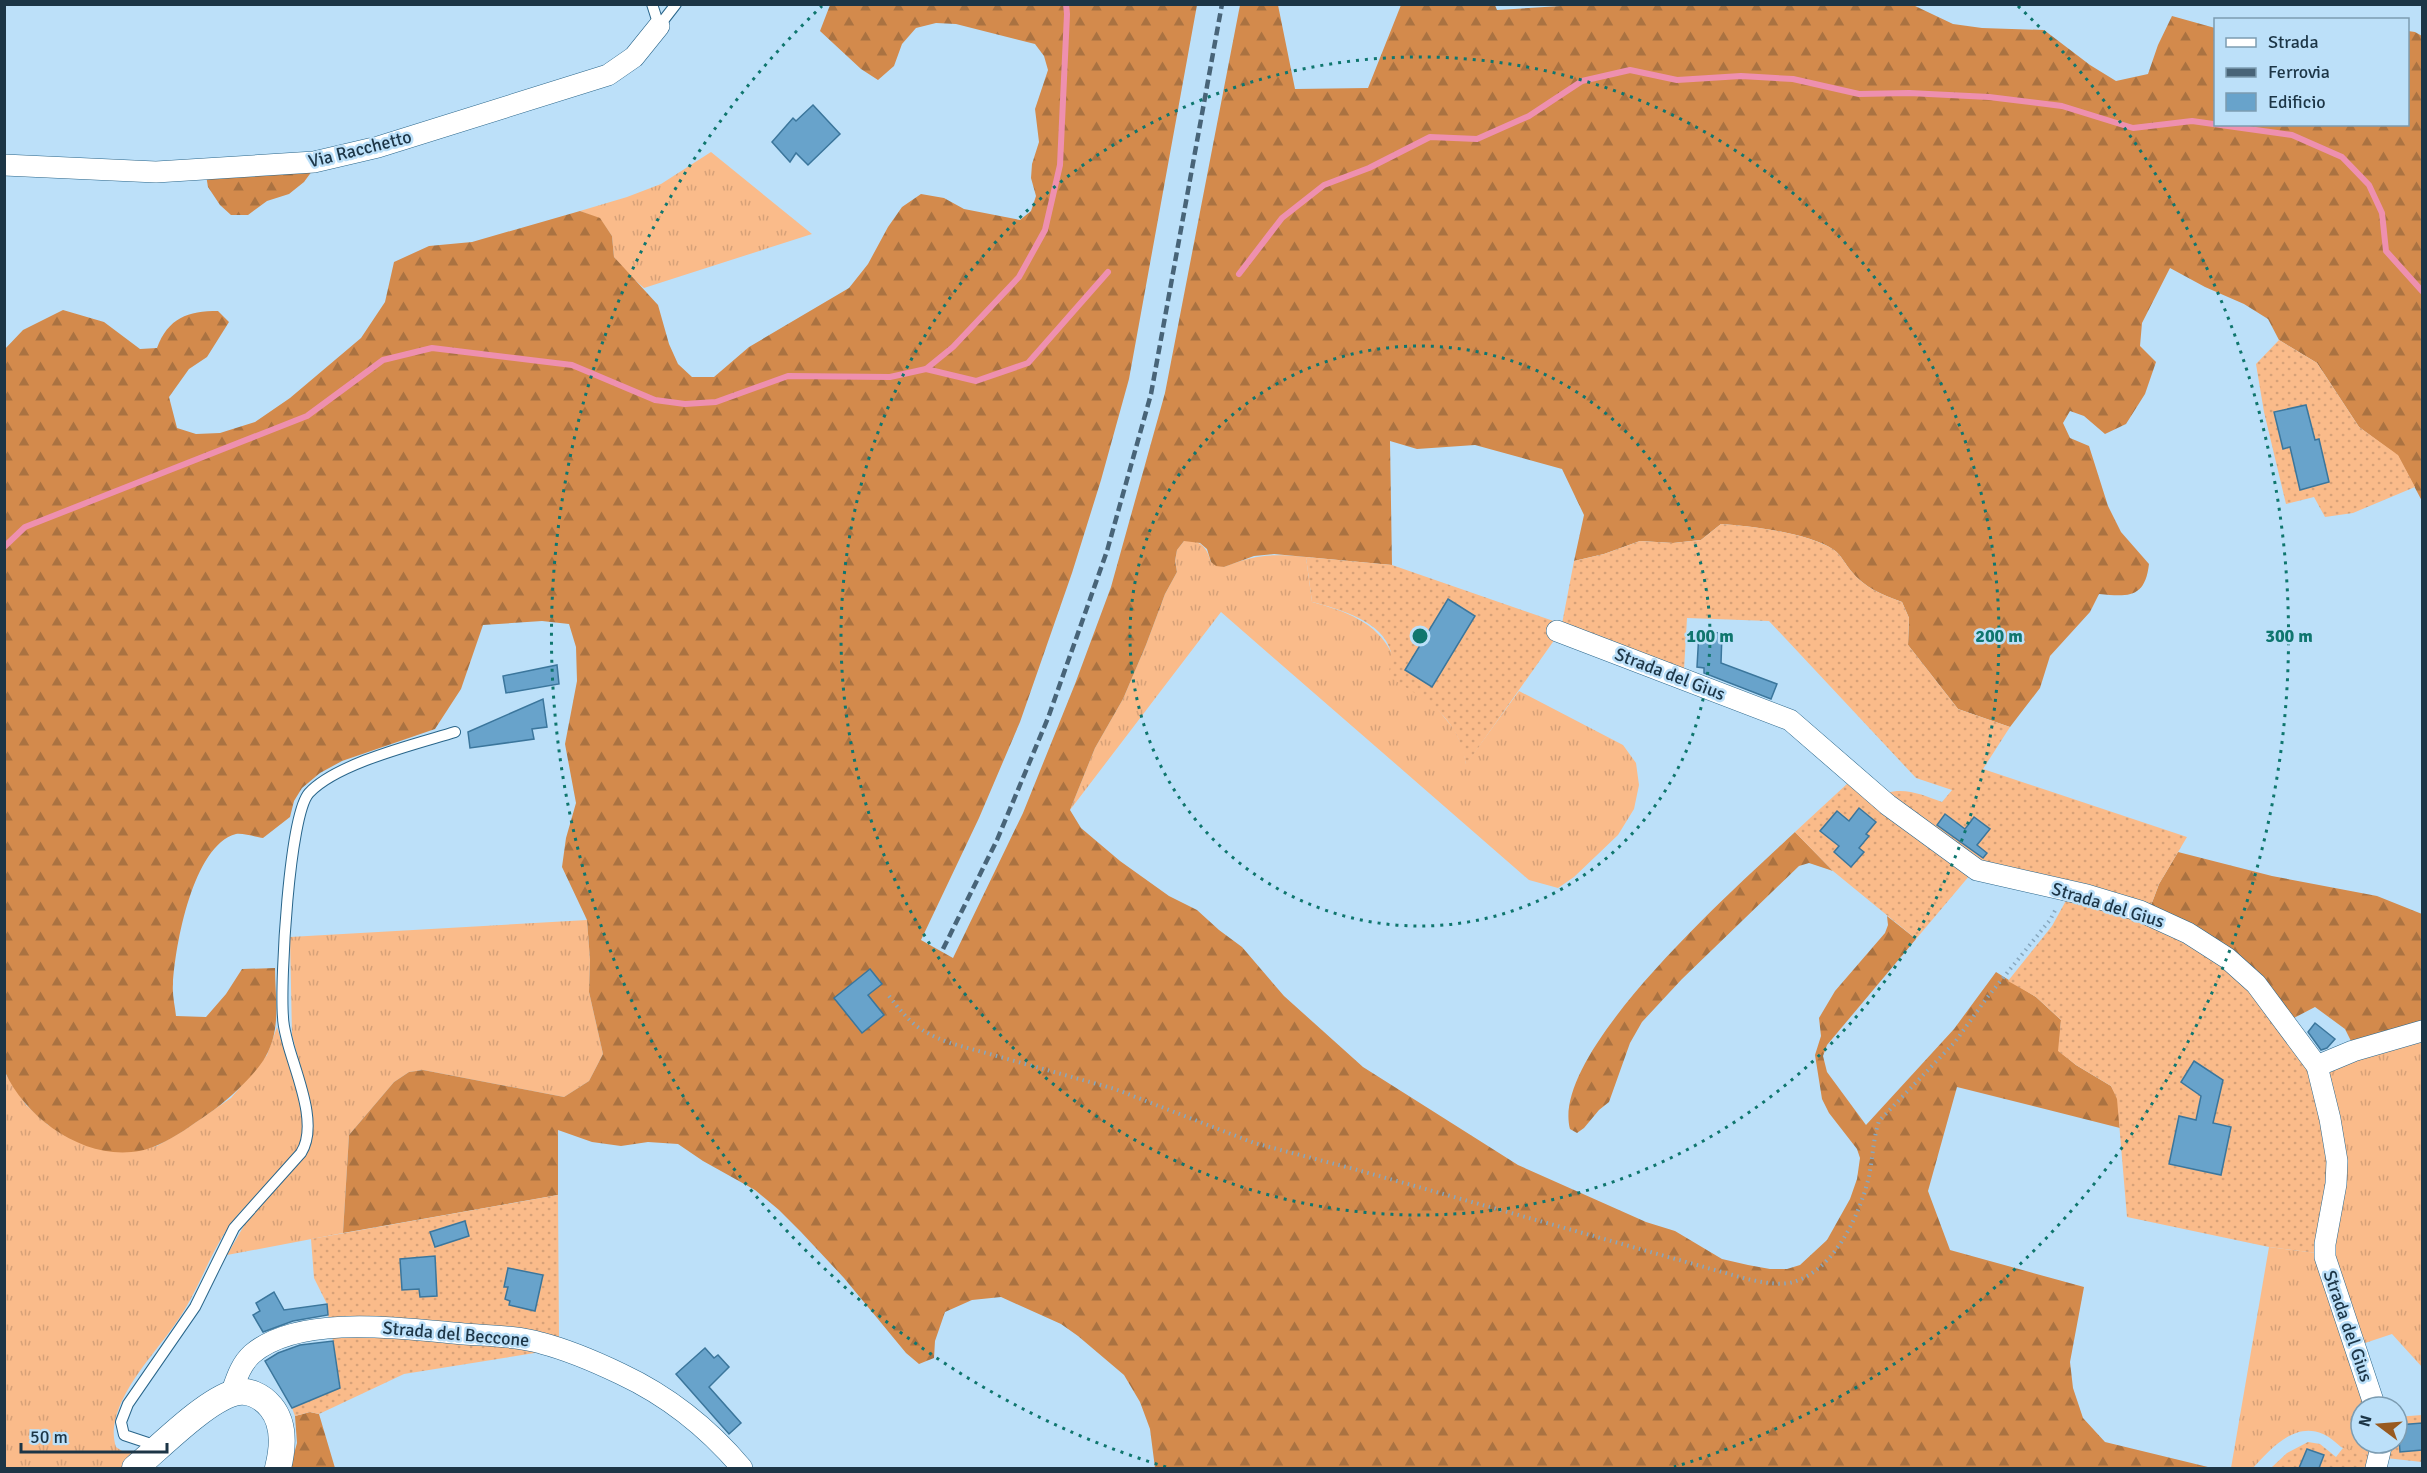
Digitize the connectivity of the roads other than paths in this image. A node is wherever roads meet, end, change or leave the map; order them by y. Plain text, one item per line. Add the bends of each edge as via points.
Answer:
1 (652, 4) edge
2 (676, 4) edge
3 (659, 26) junction
4 (4, 165) edge
5 (1557, 631) dead end
6 (455, 732) dead end
7 (2422, 1030) edge
8 (2317, 1066) junction
9 (231, 1394) junction
10 (2371, 1395) edge
11 (160, 1447) junction
12 (135, 1468) edge
13 (278, 1468) edge
14 (742, 1468) edge

1 - 3 lane
2 - 3 lane, Via Racchetto
3 - 4 street, Via Racchetto via 634,57 608,75 333,159 177,171
5 - 8 street, Strada del Gius via 1784,716 1888,805 1982,872 2066,890 2154,916 2188,933 2217,950 2256,984
6 - 11 lane via 351,767 316,786 303,801 284,937 282,993 284,1027 308,1117 307,1140 301,1153 234,1228 195,1307 128,1404 121,1422 124,1435
7 - 8 street
8 - 10 street, Strada del Gius via 2337,1161 2325,1257
9 - 11 street via 207,1408
9 - 13 street via 255,1394 274,1411 282,1438
9 - 14 street, Strada del Beccone via 240,1369 253,1353 300,1333 368,1327 528,1340 574,1354 653,1390 691,1418
11 - 12 street

